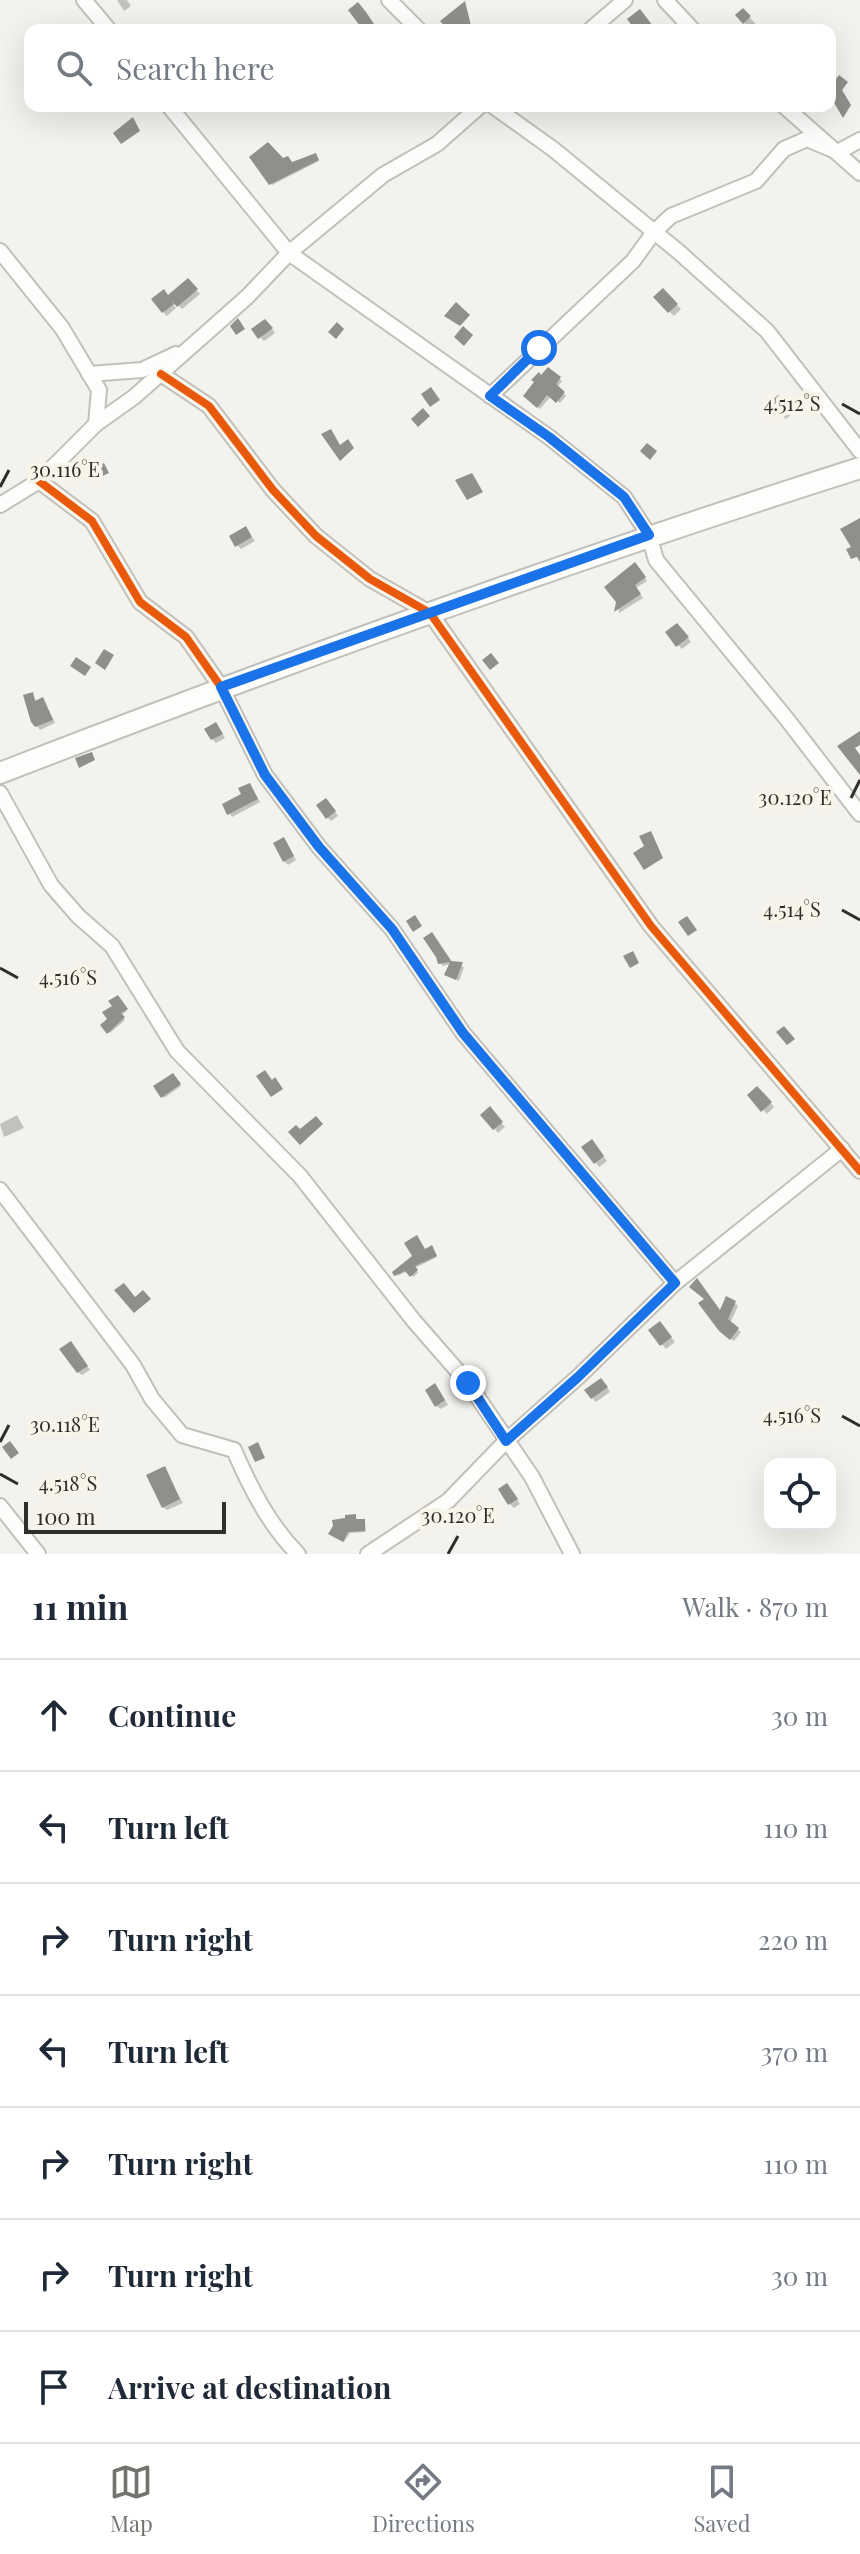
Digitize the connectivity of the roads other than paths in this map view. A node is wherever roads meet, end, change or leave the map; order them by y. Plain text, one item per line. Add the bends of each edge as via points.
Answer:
1 (84, 0) edge
2 (389, 0) edge
3 (625, 0) edge
4 (665, 0) edge
5 (104, 24) edge
6 (413, 24) edge
7 (597, 24) edge
8 (687, 24) edge
9 (174, 112) edge
10 (473, 112) edge
11 (501, 112) edge
12 (791, 112) edge
13 (860, 140) edge
14 (838, 152) junction
15 (860, 173) edge
16 (654, 232) junction
17 (0, 251) edge
18 (289, 253) junction
19 (195, 345) junction
20 (89, 374) junction
21 (161, 374) junction
22 (490, 396) junction
23 (96, 424) junction
24 (860, 451) edge
25 (860, 468) edge
26 (39, 481) junction
27 (0, 505) edge
28 (649, 535) junction
29 (430, 613) junction
30 (221, 687) junction
31 (0, 773) edge
32 (0, 793) edge
33 (860, 814) edge
34 (842, 1149) junction
35 (860, 1171) edge
36 (0, 1190) edge
37 (675, 1283) junction
38 (506, 1441) junction
39 (0, 1506) edge
40 (38, 1554) edge
41 (298, 1554) edge
42 (368, 1554) edge
43 (572, 1554) edge

1 - 5 street
2 - 6 street
3 - 7 street
4 - 8 street
9 - 18 street
10 - 18 street via 437,144 383,175
11 - 16 street
12 - 14 street
13 - 14 street
14 - 15 street
14 - 16 street via 807,139 795,144 756,181 671,216
16 - 22 street via 633,261
16 - 24 street via 767,331
17 - 20 street via 62,328
18 - 19 street
18 - 22 street
19 - 20 street via 142,370
19 - 21 street
20 - 23 street via 99,390
21 - 23 street
21 - 29 street via 209,406 316,536 370,579
22 - 28 street via 624,497
23 - 26 street
25 - 28 street
26 - 27 street
26 - 30 street via 92,521 140,602 186,637
28 - 29 street
28 - 33 street via 656,560
29 - 30 street
29 - 34 street via 651,926
30 - 31 street
30 - 37 street via 265,775 319,847 392,929 463,1033
32 - 38 street via 51,885 112,946 177,1051 300,1176 468,1383
34 - 35 street
34 - 37 street
36 - 41 street via 182,1435 234,1450 249,1486
37 - 38 street
38 - 42 street via 448,1501
38 - 43 street via 532,1477
39 - 40 street

